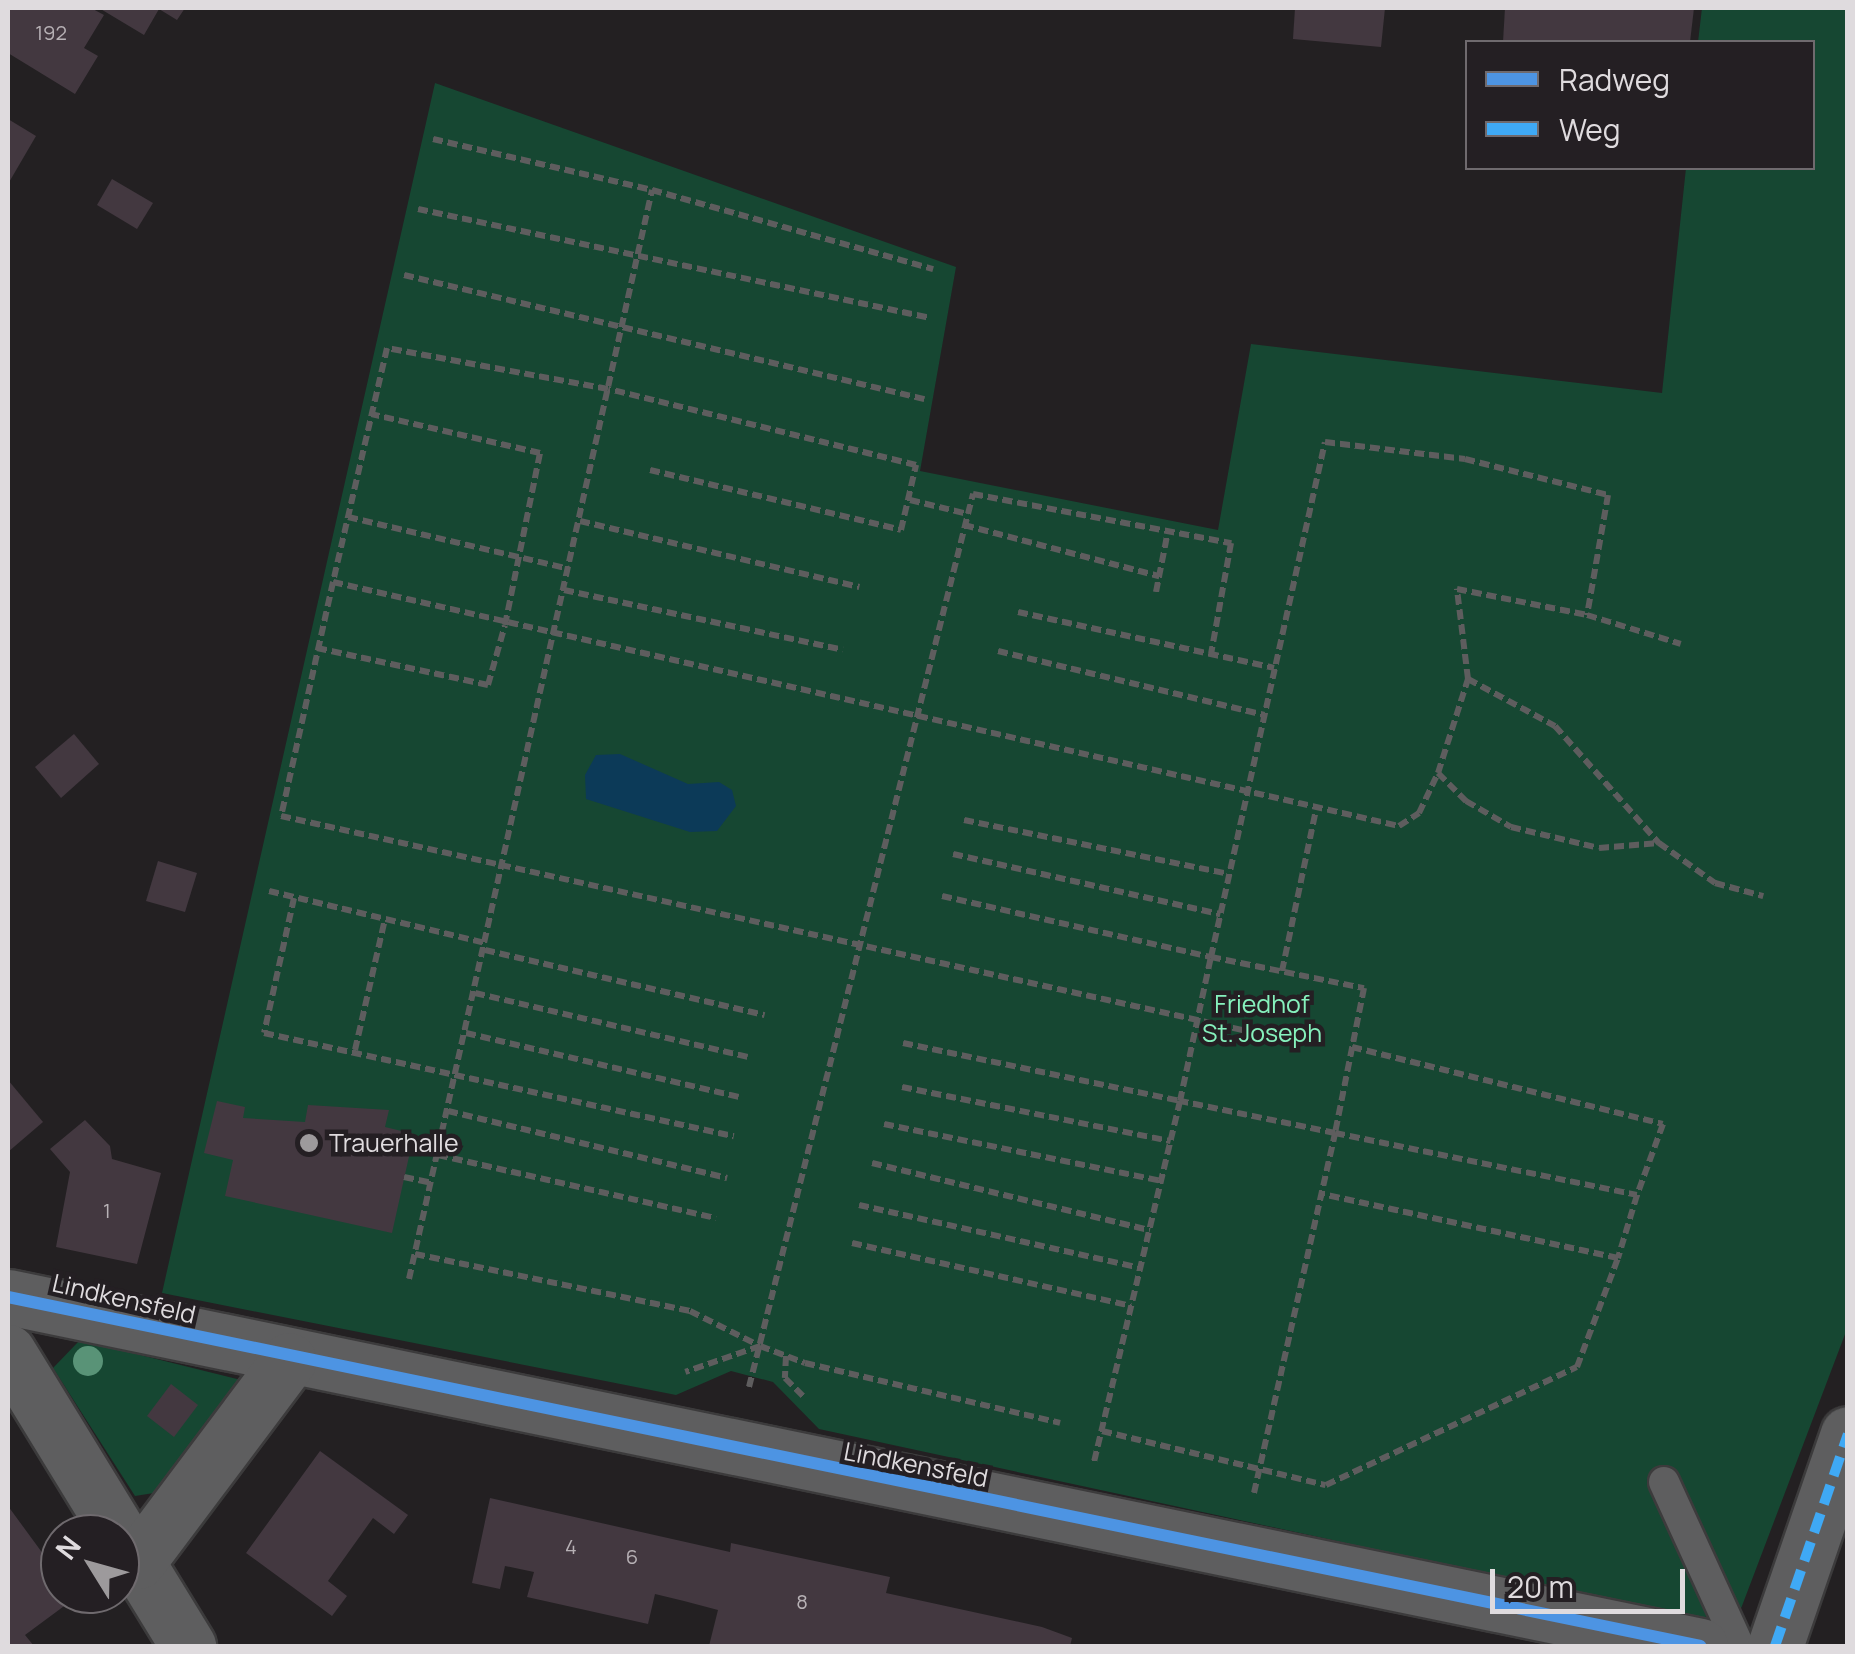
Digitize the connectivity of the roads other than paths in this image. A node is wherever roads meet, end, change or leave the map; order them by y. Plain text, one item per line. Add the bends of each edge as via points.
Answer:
1 (8, 1297) edge
2 (8, 1352) edge
3 (289, 1360) junction
4 (1848, 1434) edge
5 (1664, 1482) dead end
6 (108, 1514) edge
7 (140, 1559) edge
8 (140, 1565) edge
9 (188, 1646) edge
10 (1700, 1646) edge
11 (1740, 1646) edge
12 (1775, 1646) edge

1 - 3 street, Lindkensfeld
2 - 6 street
3 - 7 street
3 - 10 street, Lindkensfeld
4 - 12 street
5 - 11 lane
8 - 9 street

